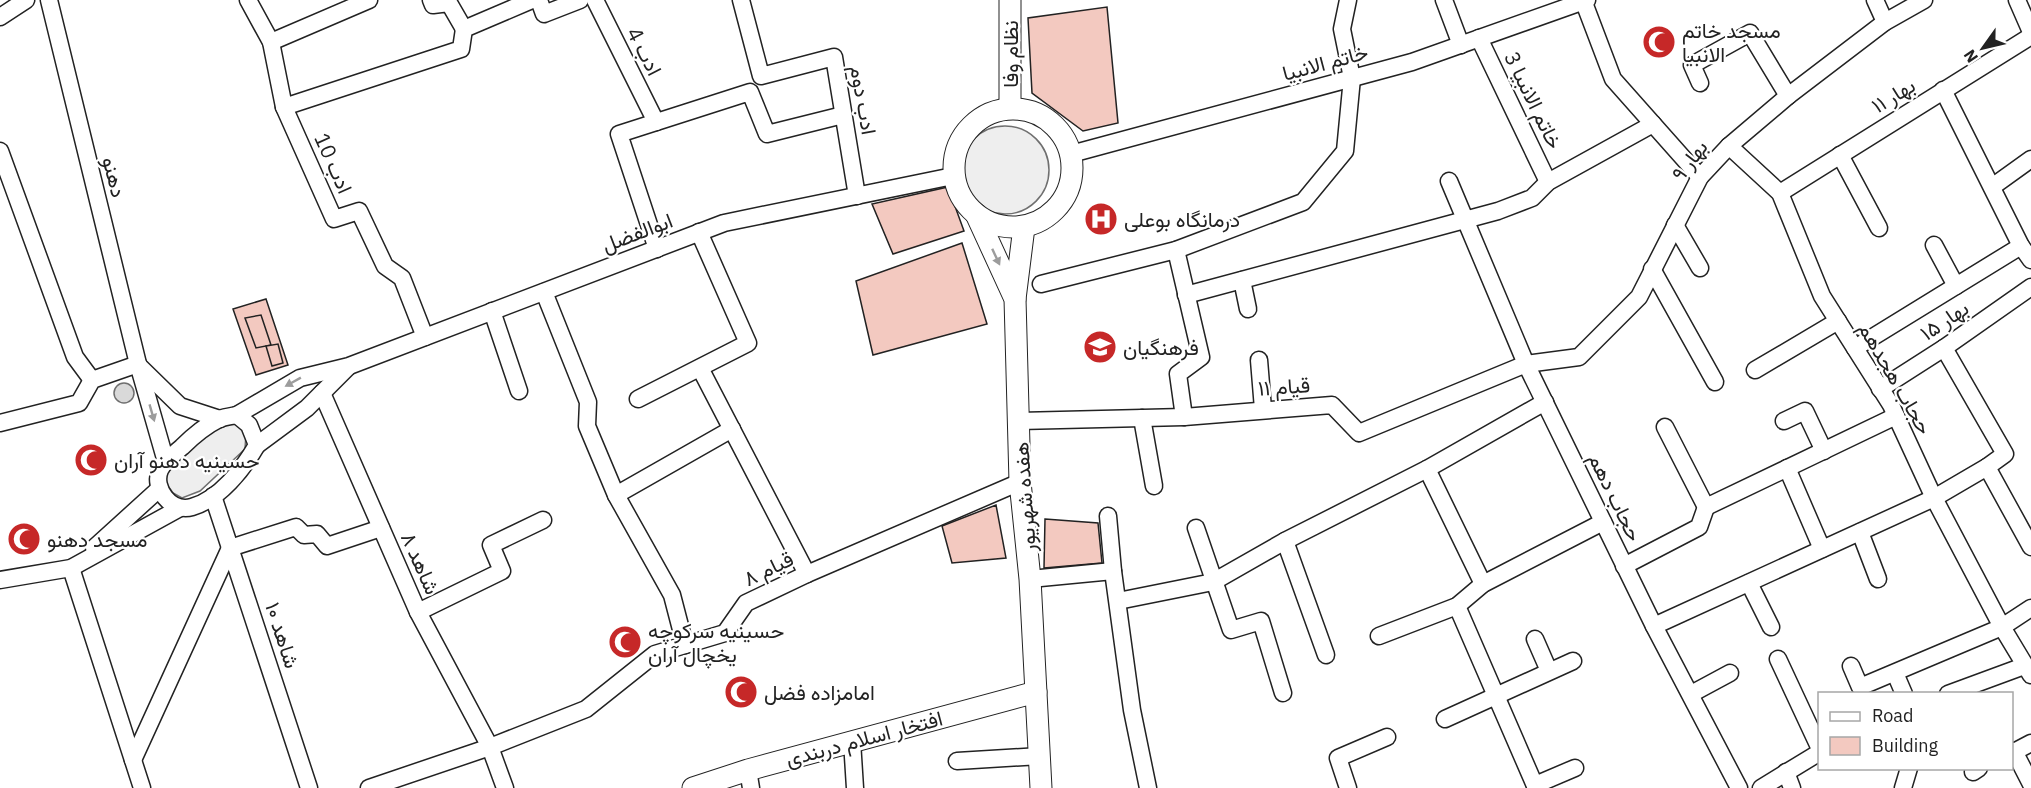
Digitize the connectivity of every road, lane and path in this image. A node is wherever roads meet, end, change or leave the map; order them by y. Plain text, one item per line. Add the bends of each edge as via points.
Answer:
1 (26, 0) edge
2 (49, 0) edge
3 (248, 0) edge
4 (369, 0) edge
5 (431, 0) edge
6 (532, 0) edge
7 (538, 0) edge
8 (580, 0) edge
9 (595, 0) edge
10 (741, 0) edge
11 (1010, 0) edge
12 (1348, 0) edge
13 (1444, 0) edge
14 (1585, 0) edge
15 (1875, 0) edge
16 (1924, 0) edge
17 (2016, 0) edge
18 (0, 17) edge
19 (1885, 22) junction
20 (464, 28) junction
21 (2031, 34) edge
22 (1479, 38) junction
23 (271, 42) junction
24 (1461, 45) junction
25 (760, 76) junction
26 (1352, 78) junction
27 (1700, 82) dead end
28 (1943, 90) junction
29 (750, 92) junction
30 (1788, 96) junction
31 (284, 107) junction
32 (1010, 108) junction
33 (843, 116) junction
34 (656, 122) junction
35 (1653, 124) junction
36 (1729, 146) junction
37 (0, 151) edge
38 (1071, 154) junction
39 (1840, 155) junction
40 (2031, 159) edge
41 (953, 176) junction
42 (1700, 177) junction
43 (1449, 181) dead end
44 (1548, 182) junction
45 (1992, 187) junction
46 (1780, 193) junction
47 (857, 196) junction
48 (976, 214) junction
49 (1466, 220) junction
50 (1675, 225) junction
51 (1024, 227) junction
52 (1879, 228) dead end
53 (699, 232) junction
54 (1934, 245) dead end
55 (2021, 246) junction
56 (657, 249) junction
57 (1176, 250) junction
58 (2031, 260) edge
59 (1701, 268) dead end
60 (1652, 269) junction
61 (1242, 280) junction
62 (1041, 284) dead end
63 (1956, 286) junction
64 (2031, 287) edge
65 (544, 292) junction
66 (1186, 295) junction
67 (1015, 299) junction
68 (1248, 309) dead end
69 (492, 311) junction
70 (1838, 321) junction
71 (425, 337) junction
72 (1855, 348) junction
73 (1944, 348) junction
74 (1259, 360) dead end
75 (138, 364) junction
76 (1526, 364) junction
77 (349, 366) junction
78 (700, 368) junction
79 (1755, 370) dead end
80 (92, 380) junction
81 (1715, 382) dead end
82 (1880, 389) junction
83 (519, 392) dead end
84 (322, 393) junction
85 (638, 399) dead end
86 (1545, 402) junction
87 (1263, 409) junction
88 (237, 415) junction
89 (1896, 416) junction
90 (1184, 417) junction
91 (1142, 418) junction
92 (220, 419) junction
93 (1784, 420) dead end
94 (1019, 421) junction
95 (0, 423) edge
96 (1665, 427) dead end
97 (732, 429) junction
98 (257, 445) junction
99 (1824, 450) junction
100 (166, 462) junction
101 (1787, 468) junction
102 (1987, 468) junction
103 (1427, 469) junction
104 (1020, 482) junction
105 (1154, 486) dead end
106 (159, 489) junction
107 (616, 495) junction
108 (213, 496) junction
109 (1934, 498) junction
110 (1706, 507) junction
111 (180, 508) junction
112 (1108, 516) dead end
113 (543, 520) dead end
114 (1603, 522) junction
115 (381, 528) junction
116 (1196, 528) dead end
117 (1860, 532) junction
118 (1285, 541) junction
119 (2031, 547) edge
120 (230, 548) junction
121 (1822, 549) junction
122 (1624, 566) junction
123 (71, 568) junction
124 (1113, 571) junction
125 (807, 574) junction
126 (1030, 579) junction
127 (1878, 579) dead end
128 (0, 580) edge
129 (1213, 582) junction
130 (1749, 582) junction
131 (1483, 584) junction
132 (1118, 601) junction
133 (1457, 606) junction
134 (2031, 608) edge
135 (418, 612) junction
136 (1654, 626) junction
137 (1771, 627) dead end
138 (2002, 627) junction
139 (1379, 636) dead end
140 (1535, 639) dead end
141 (685, 645) junction
142 (1326, 655) dead end
143 (1778, 659) dead end
144 (1574, 661) dead end
145 (1851, 666) dead end
146 (1550, 671) junction
147 (2027, 671) edge
148 (1895, 672) junction
149 (1730, 673) dead end
150 (1977, 688) edge
151 (1036, 692) junction
152 (1904, 692) edge
153 (1954, 692) edge
154 (1282, 693) dead end
155 (1691, 694) junction
156 (1496, 697) junction
157 (1445, 720) dead end
158 (1387, 737) dead end
159 (852, 741) junction
160 (2031, 743) edge
161 (1818, 746) edge
162 (490, 747) junction
163 (1818, 752) edge
164 (2013, 752) edge
165 (1040, 756) junction
166 (133, 760) junction
167 (957, 761) dead end
168 (1575, 768) dead end
169 (1908, 770) edge
170 (749, 779) edge
171 (1789, 780) edge
172 (2031, 784) edge
173 (142, 788) edge
174 (309, 788) edge
175 (369, 788) edge
176 (506, 788) edge
177 (693, 788) edge
178 (855, 788) edge
179 (1041, 788) edge
180 (1148, 788) edge
181 (1348, 788) edge
182 (1536, 788) edge
183 (1739, 788) edge
184 (1761, 788) edge
185 (1903, 788) edge

1 - 18 street
2 - 75 street, دهنو
3 - 23 street, ادب 10
4 - 23 street
5 - 20 street via 433,4 449,3
6 - 20 street
7 - 8 street via 544,14
9 - 34 street, ادب 4
10 - 25 street
11 - 32 main road, نظام وفا
12 - 26 street via 1342,29
13 - 24 street
14 - 22 street, خاتم الانبیا
14 - 35 street via 1613,80
15 - 19 street
16 - 19 street, بهار ۹
17 - 21 street
19 - 30 street, بهار ۹
20 - 31 street via 461,49
21 - 28 street, بهار ۱۱
22 - 24 street, خاتم الانبیا
22 - 44 street, خاتم الانبیا 3
23 - 31 street, ادب 10
24 - 26 street, خاتم الانبیا
25 - 29 street
25 - 33 street, ادب دوم via 834,57
26 - 38 street, خاتم الانبیا
26 - 57 street via 1345,151 1303,202
27 - 30 street via 1692,65 1750,33
28 - 39 street, بهار ۱۱
28 - 45 street
29 - 33 street via 767,134
29 - 34 street
30 - 36 street, بهار ۹
31 - 71 street, ادب 10 via 334,219 359,211 385,266 402,278
32 - 38 main road via 1030,111 1049,120 1063,135
32 - 41 main road via 991,112 967,130 954,156
33 - 47 street, ادب دوم
34 - 56 street via 619,134
35 - 42 street
35 - 44 street
36 - 42 street, بهار ۹
36 - 46 street, حجاب هجدهم
37 - 80 street via 75,357
38 - 51 main road via 1068,192 1057,209 1042,221
39 - 46 street, بهار ۱۱
39 - 52 street
40 - 45 street
41 - 47 street, ابوالفضل
41 - 48 main road via 959,195
42 - 50 street, بهار ۹
43 - 49 street, حجاب دهم
44 - 49 street via 1532,198
45 - 55 street
46 - 70 street, حجاب هجدهم via 1822,296
47 - 53 street, ابوالفضل via 724,223
48 - 51 main road via 986,222 1004,227
48 -> 67 main road, هفده شهریور
49 - 61 street
49 - 76 street, حجاب دهم
50 - 59 street
50 - 60 street, بهار ۹
51 - 67 main road
53 - 56 street, ابوالفضل
53 - 78 street via 748,343
54 - 63 street
55 - 58 street
55 - 63 street
56 - 65 street, ابوالفضل
57 - 62 street
57 - 66 street
60 - 76 street, بهار ۹ via 1639,297 1579,357
60 - 81 street
61 - 66 street
61 - 68 street
63 - 72 street
64 - 73 street, بهار ۱۵
65 - 69 street, ابوالفضل
65 - 107 street via 588,402 587,426
66 - 90 street via 1201,357 1178,374
67 - 94 main road, هفده شهریور
69 - 71 street, ابوالفضل
69 - 83 street
70 - 72 street, حجاب هجدهم
70 - 79 street
71 - 77 street, ابوالفضل
72 - 82 street, حجاب هجدهم
73 - 82 street, بهار ۱۵
73 - 102 street via 2005,454
74 - 87 street
75 - 80 street
75 - 92 street via 180,406
75 -> 100 street, دهنو
76 - 86 street, حجاب دهم
76 - 87 street, قیام ۱۱ via 1359,434 1332,405
77 - 84 street
77 -> 88 street, ابوالفضل via 300,378
78 - 85 street
78 - 97 street
80 - 95 street via 79,404
82 - 89 street, حجاب هجدهم
84 - 98 street
84 - 115 street, شاهد ۸
86 - 103 street
86 - 114 street, حجاب دهم
87 - 90 street, قیام ۱۱
88 - 92 street, ابوالفضل
88 - 98 street via 249,425
89 - 99 street
89 - 109 street, حجاب هجدهم
90 - 91 street, قیام ۱۱
91 - 94 street, قیام ۱۱
91 - 105 street
92 - 100 street
93 - 99 street via 1805,411
94 - 104 main road, هفده شهریور
96 - 110 street
97 - 107 street
97 - 125 street
98 - 108 street via 241,469
99 - 101 street
100 - 106 street via 161,468
101 - 110 street
101 - 121 street
102 - 109 street
102 - 119 street
103 - 118 street
103 - 131 street
104 - 125 street, قیام ۸
104 - 126 main road, هفده شهریور
106 - 111 street
106 - 123 street
107 - 141 street via 672,595
108 - 111 street via 190,508
108 - 120 street, شاهد ۱۰
109 - 117 street
109 - 138 street, حجاب هجدهم
110 - 122 street via 1699,527
111 - 123 street
112 - 124 street
113 - 135 street via 491,545 502,571
114 - 122 street, حجاب دهم
114 - 131 street
115 - 120 street via 327,546 317,534 303,535 296,527
115 - 135 street, شاهد ۸
116 - 129 street
117 - 121 street
117 - 127 street
118 - 129 street
118 - 142 street
120 - 166 street
120 - 174 street, شاهد ۱۰
121 - 130 street
122 - 136 street, حجاب دهم
123 - 128 street
123 - 166 street
124 - 126 street
124 - 132 street
125 - 141 street, قیام ۸ via 746,603 725,633
126 - 151 main road, هفده شهریور
129 - 132 street
129 - 154 street via 1231,630 1261,621
130 - 136 street
130 - 137 street
131 - 133 street
132 - 180 street via 1132,710
133 - 139 street
133 - 156 street
134 - 138 street
135 - 162 street, شاهد ۸
136 - 155 street, حجاب دهم
138 - 147 street, حجاب هجدهم
138 - 148 street
140 - 146 street
141 - 162 street, قیام ۸ via 655,654 586,709
143 - 161 street
144 - 146 street
145 - 148 street via 1860,687
146 - 156 street
147 - 150 street
148 - 152 street
149 - 155 street
150 - 153 street
151 - 159 main road, افتخار اسلام دربندی
151 - 165 main road, هفده شهریور
155 - 183 street, حجاب دهم
156 - 157 street
156 - 182 street
158 - 181 street via 1338,758
159 - 170 main road, افتخار اسلام دربندی
159 - 178 street
160 - 164 street
162 - 175 street, قیام ۸
162 - 176 street, شاهد ۸
163 - 171 street
164 - 172 street
165 - 167 street
165 - 179 main road, هفده شهریور
166 - 173 street
168 - 182 street via 1535,785
169 - 185 street
170 - 177 main road, افتخار اسلام دربندی
171 - 184 street

